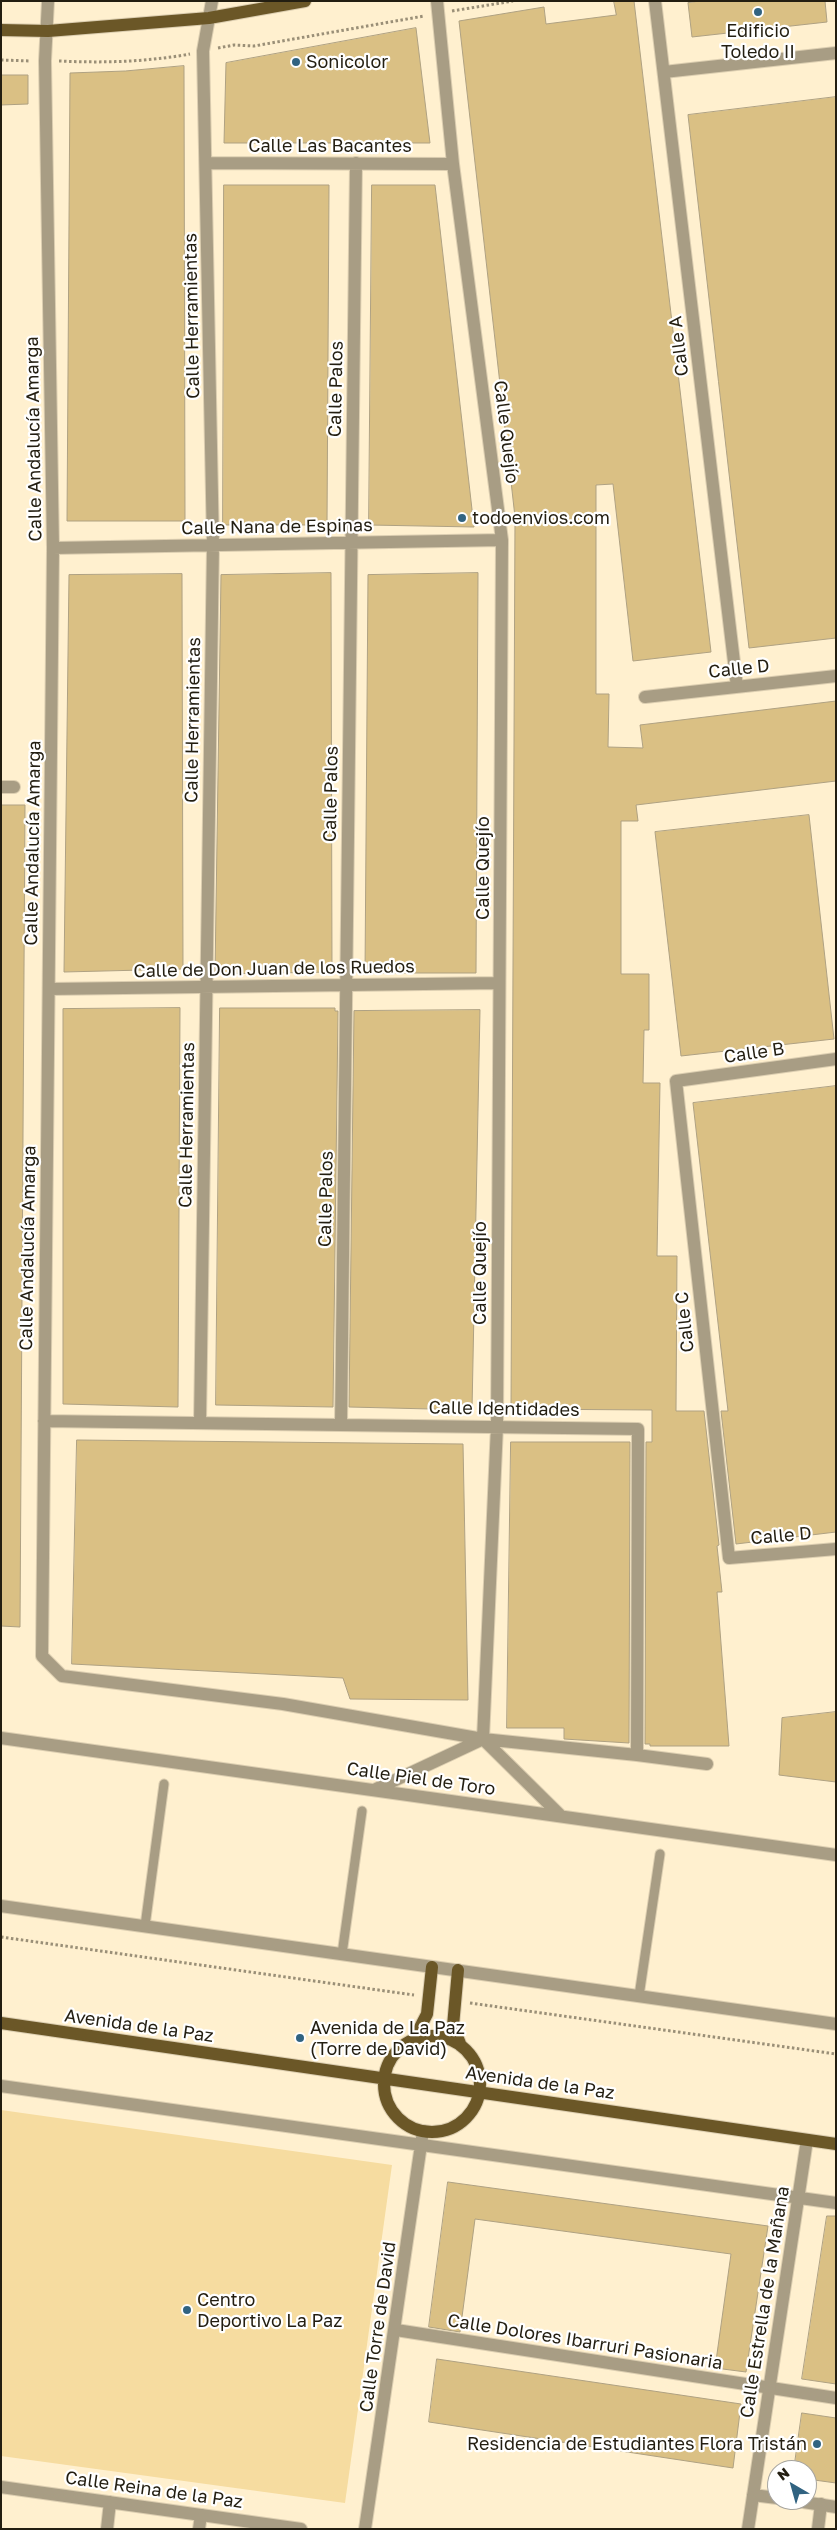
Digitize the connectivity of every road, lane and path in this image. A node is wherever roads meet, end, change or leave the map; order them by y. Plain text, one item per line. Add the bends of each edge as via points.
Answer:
1 (48, 1) edge
2 (212, 1) edge
3 (305, 1) edge
4 (513, 1) edge
5 (655, 1) edge
6 (438, 7) edge
7 (209, 18) junction
8 (1, 30) edge
9 (48, 31) junction
10 (203, 51) junction
11 (836, 53) edge
12 (1, 60) edge
13 (45, 61) junction
14 (664, 72) junction
15 (206, 163) junction
16 (356, 164) junction
17 (453, 164) junction
18 (502, 540) junction
19 (352, 543) junction
20 (213, 545) junction
21 (53, 548) junction
22 (836, 676) edge
23 (737, 687) junction
24 (645, 697) dead end
25 (1, 787) edge
26 (14, 787) dead end
27 (499, 983) junction
28 (346, 985) junction
29 (206, 987) junction
30 (49, 989) junction
31 (836, 1059) edge
32 (676, 1081) joint
33 (44, 1421) junction
34 (200, 1423) junction
35 (341, 1424) junction
36 (497, 1426) junction
37 (836, 1548) edge
38 (729, 1558) joint
39 (1, 1738) edge
40 (483, 1739) junction
41 (637, 1754) junction
42 (707, 1764) dead end
43 (164, 1784) dead end
44 (374, 1790) junction
45 (362, 1812) dead end
46 (561, 1816) junction
47 (660, 1854) dead end
48 (836, 1855) edge
49 (1, 1906) edge
50 (145, 1926) junction
51 (342, 1954) junction
52 (432, 1967) junction
53 (458, 1970) junction
54 (639, 1996) junction
55 (1, 2023) edge
56 (836, 2024) edge
57 (414, 2039) junction
58 (461, 2046) junction
59 (384, 2079) junction
60 (1, 2086) edge
61 (479, 2092) junction
62 (423, 2131) junction
63 (808, 2140) junction
64 (836, 2144) edge
65 (422, 2145) junction
66 (799, 2198) junction
67 (836, 2203) edge
68 (396, 2330) junction
69 (770, 2388) junction
70 (836, 2398) edge
71 (1, 2487) edge
72 (753, 2495) junction
73 (767, 2497) edge
74 (110, 2502) junction
75 (817, 2503) edge
76 (821, 2504) junction
77 (836, 2507) edge
78 (201, 2515) junction
79 (272, 2527) edge
80 (107, 2529) edge
81 (199, 2529) edge
82 (302, 2529) edge
83 (365, 2529) edge
84 (748, 2529) edge
85 (818, 2529) edge

1 - 9 street, Calle Andalucía Amarga
2 - 7 street, Calle Herramientas
3 - 7 main road
4 - 6 path
5 - 14 street, Calle A
6 - 10 path via 254,46 234,45
6 - 17 street, Calle Quejío
7 - 9 main road
7 - 10 street, Calle Herramientas
8 - 9 main road
9 - 13 street, Calle Andalucía Amarga
10 - 13 path via 161,59 104,63
10 - 15 street, Calle Herramientas
11 - 14 street
12 - 13 path
13 - 21 street, Calle Andalucía Amarga
14 - 23 street, Calle A
15 - 16 street, Calle Las Bacantes
15 - 20 street, Calle Herramientas
16 - 17 street, Calle Las Bacantes
16 - 19 street, Calle Palos
17 - 18 street, Calle Quejío
18 - 19 street, Calle Nana de Espinas
18 - 27 street, Calle Quejío
19 - 20 street, Calle Nana de Espinas
19 - 28 street, Calle Palos
20 - 21 street, Calle Nana de Espinas
20 - 29 street, Calle Herramientas
21 - 30 street, Calle Andalucía Amarga
22 - 23 street, Calle D
23 - 24 street, Calle D
25 - 26 street
27 - 28 street, Calle de Don Juan de los Ruedos
27 - 36 street, Calle Quejío
28 - 29 street, Calle de Don Juan de los Ruedos
28 - 35 street, Calle Palos
29 - 30 street, Calle de Don Juan de los Ruedos
29 - 34 street, Calle Herramientas
30 - 33 street, Calle Andalucía Amarga
31 - 32 street, Calle B
32 - 38 street, Calle C
33 - 34 street, Calle Identidades
33 - 40 street, Calle Andalucía Amarga via 42,1656 62,1676 283,1704
34 - 35 street, Calle Identidades
35 - 36 street, Calle Identidades
36 - 40 street, Calle Quejío
36 - 41 street, Calle Identidades via 638,1429
37 - 38 street, Calle D
39 - 44 street, Calle Piel de Toro
40 - 41 street
40 - 44 street
40 - 46 street
41 - 42 street
43 - 50 lane
44 - 46 street, Calle Piel de Toro
45 - 51 lane
46 - 48 street, Calle Piel de Toro
47 - 54 lane
49 - 50 street
50 - 51 street
51 - 52 street
52 - 53 street
52 - 57 main road via 427,2014
53 - 54 street
53 - 58 main road via 453,2026
54 - 56 street
55 - 59 main road, Avenida de la Paz
57 - 58 main road via 430,2036 447,2038
57 - 59 main road via 400,2048 390,2061
58 - 61 main road via 479,2073
59 - 61 main road, Avenida de la Paz
59 - 62 main road via 389,2105 398,2118
60 - 65 street
61 - 62 main road via 466,2117 454,2126 439,2131
61 - 63 main road, Avenida de la Paz
62 - 65 street, Calle Torre de David
63 - 64 main road, Avenida de la Paz
63 - 66 street, Calle Estrella de la Mañana
65 - 66 street
65 - 68 street, Calle Torre de David
66 - 67 street
66 - 69 street, Calle Estrella de la Mañana
68 - 69 street, Calle Dolores Ibarruri Pasionaria
68 - 83 street, Calle Torre de David
69 - 70 street, Calle Dolores Ibarruri Pasionaria
69 - 72 street, Calle Estrella de la Mañana
71 - 74 street, Calle Reina de la Paz
72 - 73 street
72 - 84 street, Calle Estrella de la Mañana
74 - 78 street, Calle Reina de la Paz
74 - 80 street
75 - 76 street
76 - 77 street
76 - 85 street
78 - 79 street, Calle Reina de la Paz
78 - 81 street
79 - 82 street, Calle Reina de la Paz

